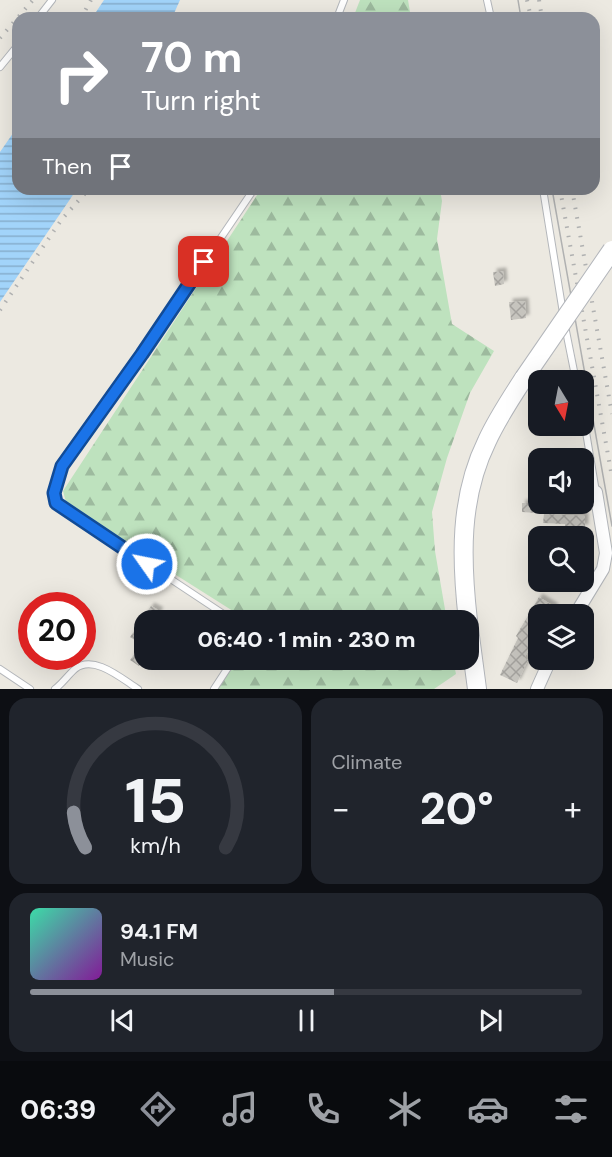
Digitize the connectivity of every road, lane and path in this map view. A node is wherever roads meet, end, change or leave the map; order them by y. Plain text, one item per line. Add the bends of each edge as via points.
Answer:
1 (52, 0) edge
2 (43, 12) edge
3 (12, 52) edge
4 (0, 67) edge
5 (250, 195) edge
6 (544, 195) edge
7 (612, 250) edge
8 (574, 370) edge
9 (587, 436) edge
10 (596, 492) joint
11 (582, 604) edge
12 (217, 610) edge
13 (467, 610) edge
14 (0, 669) edge
15 (226, 670) edge
16 (474, 670) edge
17 (546, 670) edge
18 (30, 689) edge
19 (55, 689) edge
20 (138, 689) edge
21 (214, 689) edge
22 (477, 689) edge
23 (537, 689) edge

1 - 2 lane
3 - 4 lane
5 - 12 lane via 62,466 54,493 56,503
6 - 8 lane
7 - 13 main road, bridge via 504,408 487,440 471,481 465,512 463,579
9 - 10 lane
10 - 11 street via 606,553 603,569
14 - 18 lane
15 - 21 lane
16 - 22 main road
17 - 23 street
19 - 20 lane via 76,668 86,664 97,665

